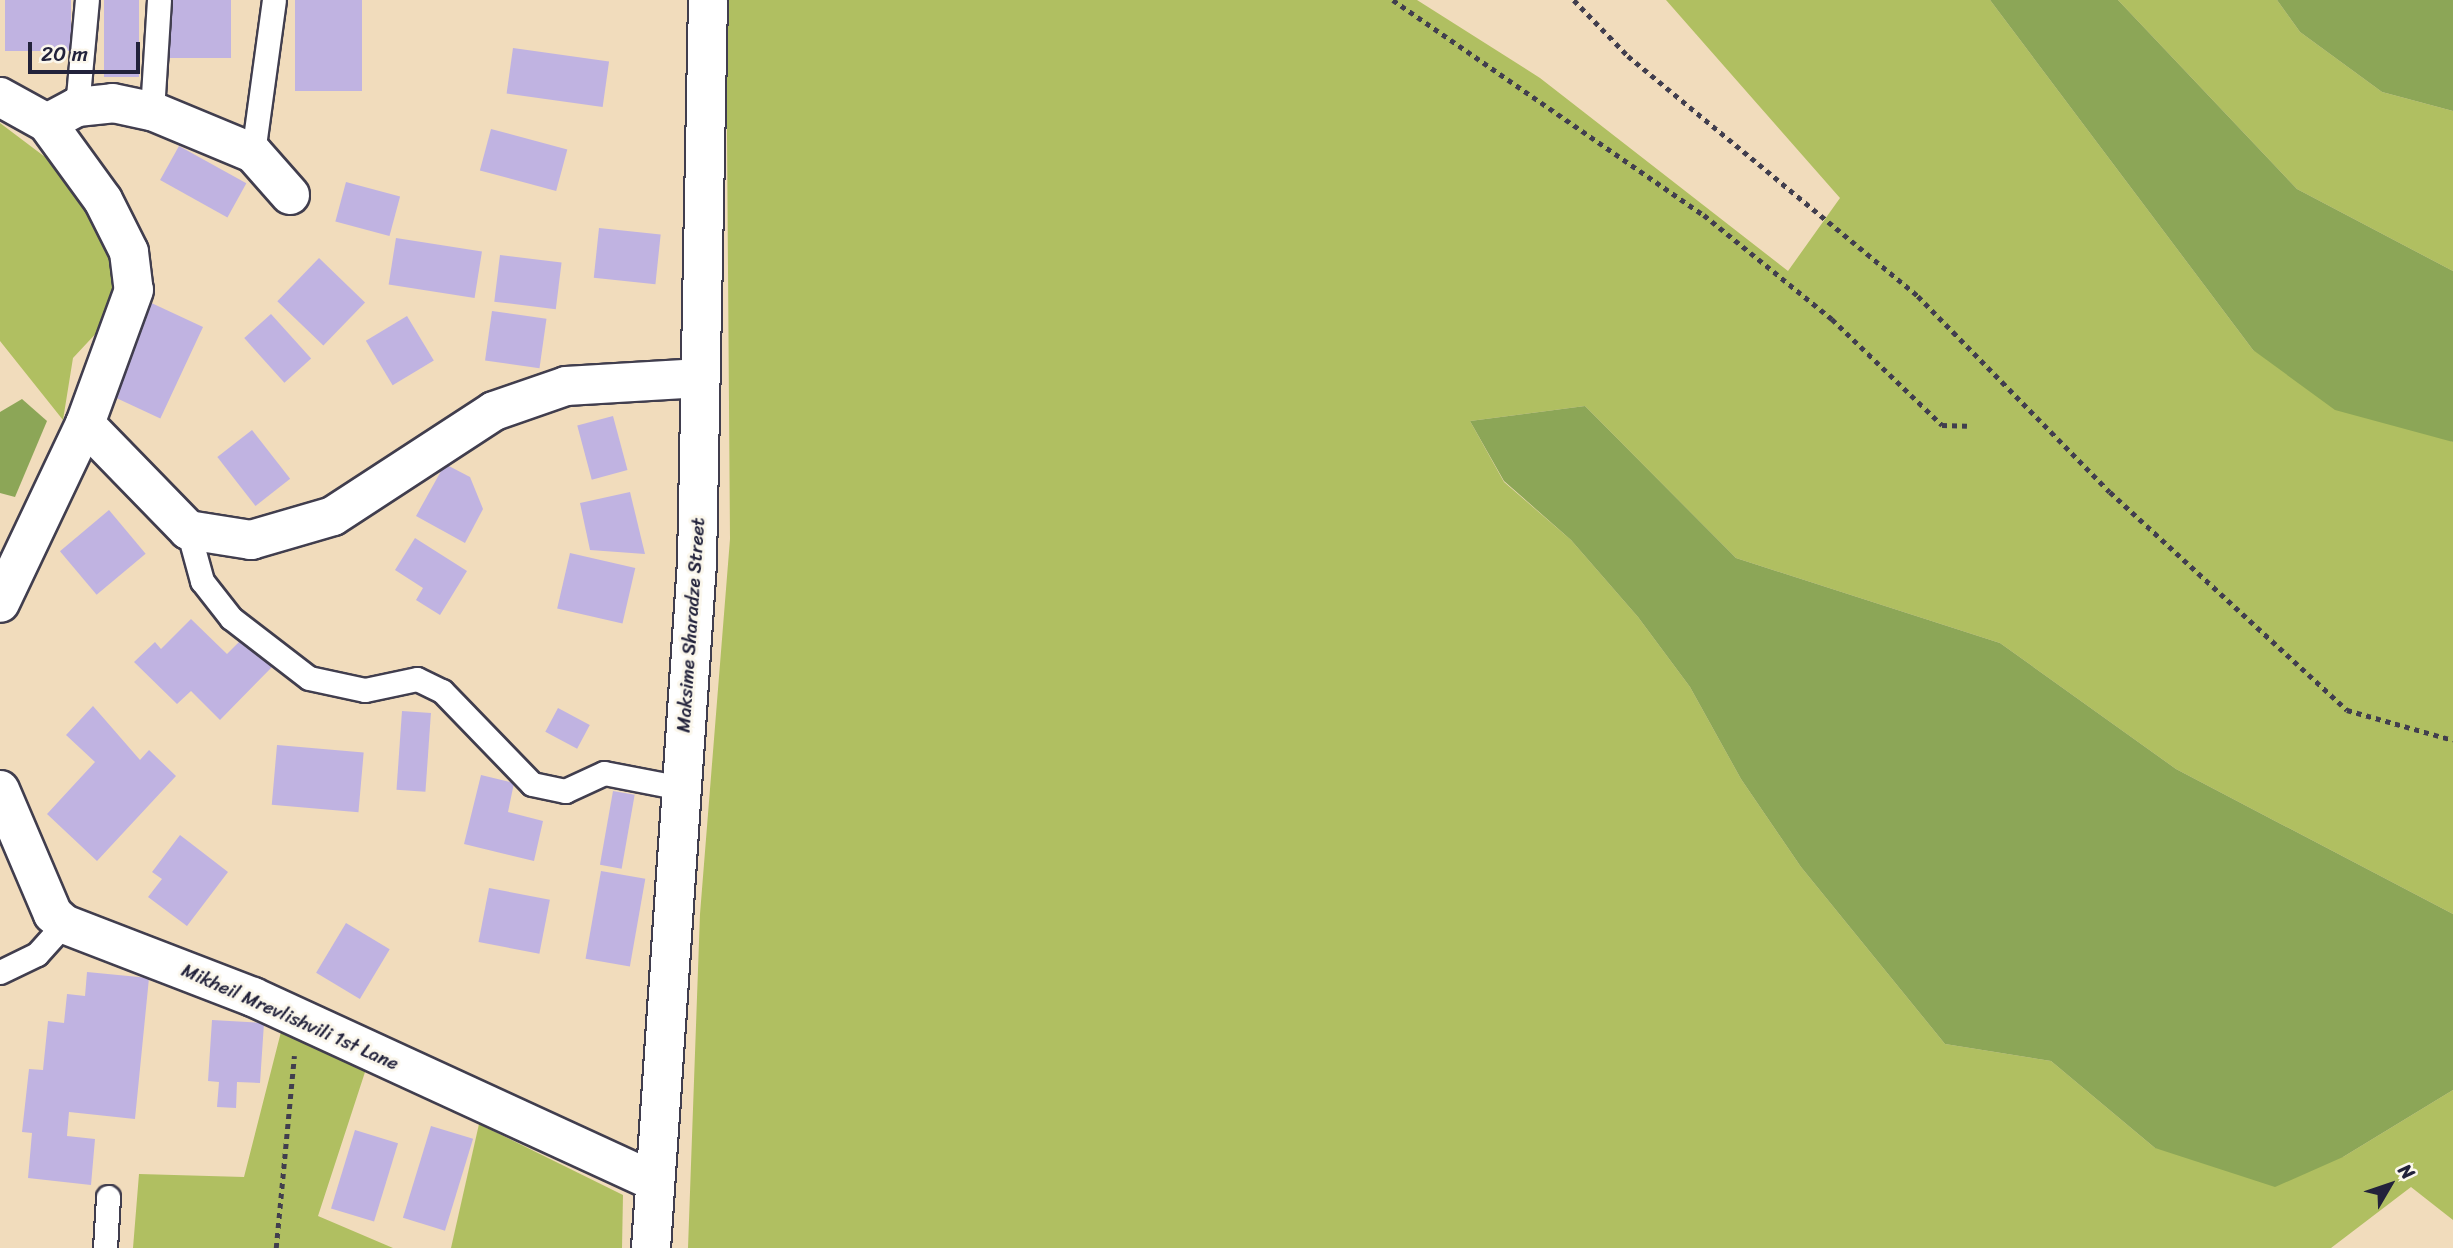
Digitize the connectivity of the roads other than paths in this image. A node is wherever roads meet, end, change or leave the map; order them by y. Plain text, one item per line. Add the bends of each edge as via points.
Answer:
1 (87, 0) edge
2 (159, 0) edge
3 (274, 0) edge
4 (708, 0) edge
5 (0, 97) edge
6 (152, 111) junction
7 (62, 115) junction
8 (253, 153) junction
9 (290, 195) dead end
10 (701, 378) junction
11 (85, 424) junction
12 (188, 530) junction
13 (0, 603) edge
14 (681, 788) junction
15 (0, 790) edge
16 (64, 924) junction
17 (0, 972) edge
18 (650, 1180) junction
19 (108, 1197) dead end
20 (105, 1248) edge
21 (651, 1248) edge

1 - 7 lane
2 - 6 lane
3 - 8 lane
4 - 10 street, Maksime Sharadze Street
5 - 7 street
6 - 7 street via 113,103
6 - 8 street
7 - 11 street via 129,252 134,290
8 - 9 street
10 - 12 street via 566,386 494,411 333,516 251,540
10 - 14 street, Maksime Sharadze Street via 698,562
11 - 12 street
11 - 13 street
12 - 14 lane via 202,581 231,618 309,678 365,690 417,679 442,691 532,784 565,791 604,773
14 - 18 street, Maksime Sharadze Street
15 - 16 street via 53,914
16 - 17 lane via 37,954
16 - 18 street, Mikheil Mrevlishvili 1st Lane via 308,1023
18 - 21 street, Maksime Sharadze Street
19 - 20 lane

